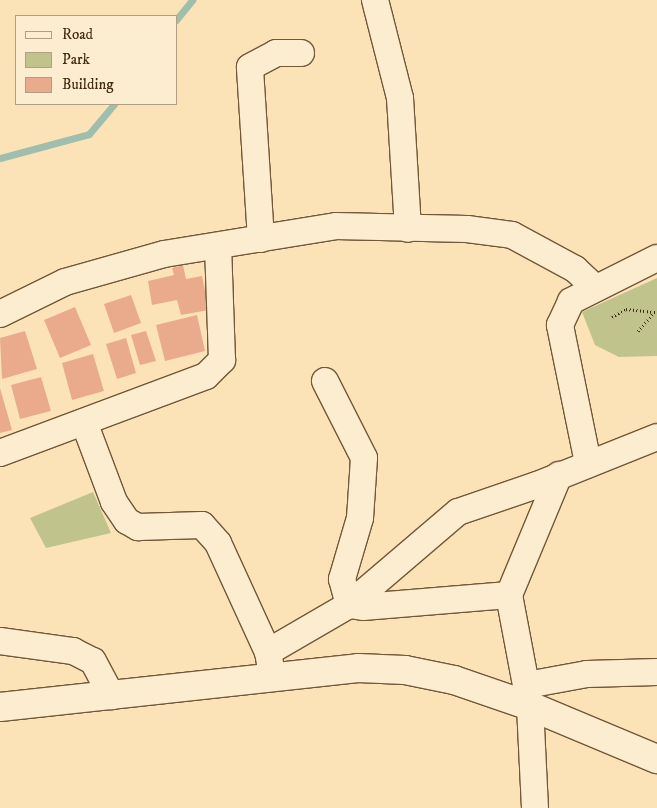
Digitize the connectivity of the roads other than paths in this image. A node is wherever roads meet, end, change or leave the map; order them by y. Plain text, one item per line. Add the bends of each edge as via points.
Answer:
1 (375, 0) edge
2 (301, 53) dead end
3 (408, 229) junction
4 (261, 239) junction
5 (218, 246) junction
6 (657, 258) edge
7 (594, 287) junction
8 (0, 314) edge
9 (325, 381) dead end
10 (84, 422) junction
11 (657, 437) edge
12 (0, 453) edge
13 (588, 463) junction
14 (559, 476) junction
15 (509, 596) junction
16 (349, 605) junction
17 (0, 641) edge
18 (270, 664) junction
19 (657, 672) edge
20 (528, 695) junction
21 (112, 696) junction
22 (0, 706) edge
23 (657, 759) edge
24 (535, 808) edge

1 - 3 street via 400,98
2 - 4 street via 276,53 250,67
3 - 4 street via 336,226
3 - 7 street via 467,229 512,235 575,268
4 - 5 street
5 - 8 street via 164,254 66,282
5 - 10 street via 222,360 206,376
6 - 7 street
7 - 13 street via 571,301 560,325
9 - 16 street via 364,458 360,518 342,579
10 - 12 street
10 - 18 street via 114,502 127,521 138,527 202,525 218,543
11 - 13 street
13 - 14 street
14 - 15 street
14 - 16 street via 458,512
15 - 16 street via 363,607
15 - 20 street
16 - 18 street
17 - 21 street via 73,651 93,661
18 - 20 street via 405,670
18 - 21 street
19 - 20 street via 587,674
20 - 23 street
20 - 24 street
21 - 22 street

